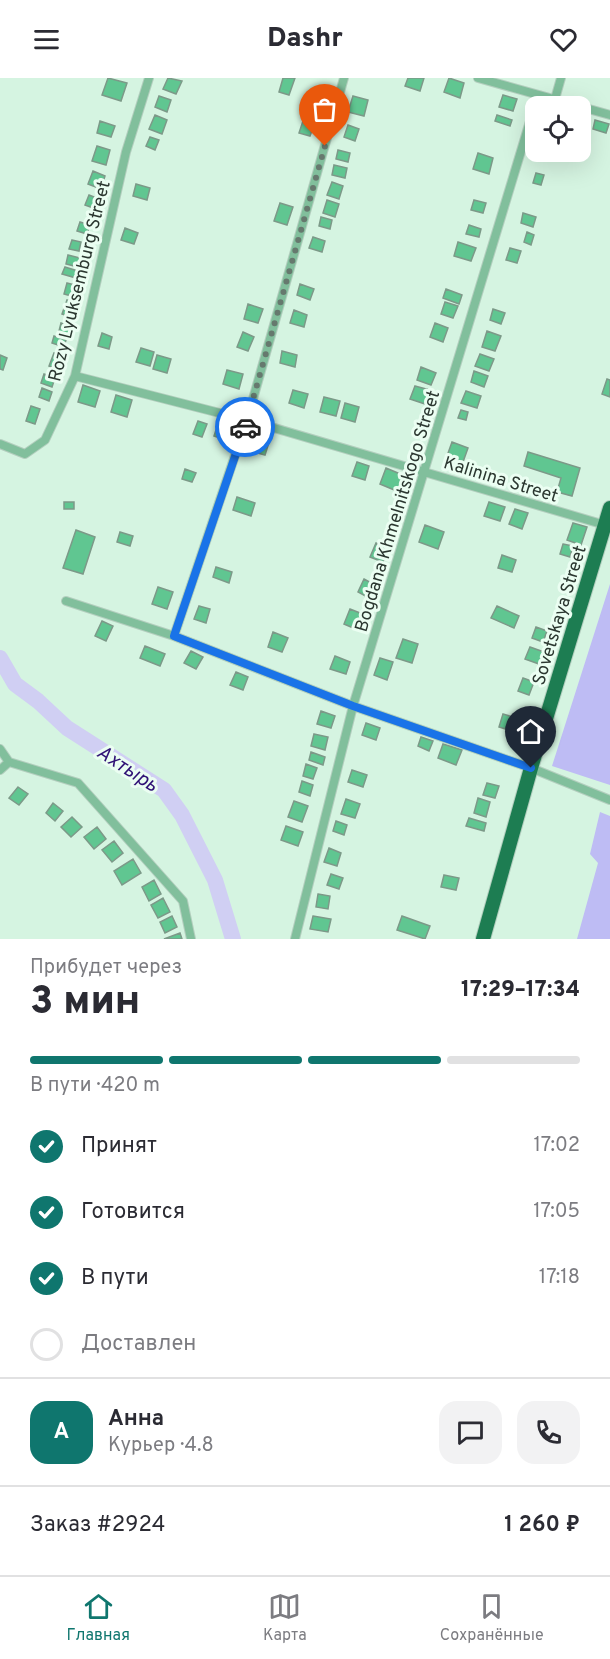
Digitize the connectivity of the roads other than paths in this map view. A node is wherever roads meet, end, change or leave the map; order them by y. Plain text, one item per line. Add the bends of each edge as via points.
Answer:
1 (149, 78) edge
2 (344, 78) edge
3 (478, 78) edge
4 (561, 78) edge
5 (538, 95) junction
6 (542, 96) edge
7 (556, 96) edge
8 (591, 109) edge
9 (610, 115) edge
10 (75, 376) junction
11 (247, 420) junction
12 (0, 444) edge
13 (425, 472) junction
14 (610, 508) edge
15 (605, 525) junction
16 (66, 601) dead end
17 (174, 636) junction
18 (353, 706) junction
19 (0, 749) edge
20 (9, 762) junction
21 (531, 768) junction
22 (0, 770) edge
23 (610, 800) edge
24 (191, 939) edge
25 (295, 939) edge
26 (483, 939) edge

1 - 10 street, Rozy Lyuksemburg Street via 126,152
2 - 11 street
3 - 5 street
4 - 7 street
5 - 6 street
5 - 13 street, Bogdana Khmelnitskogo Street
8 - 9 street
10 - 11 street, Kalinina Street
10 - 12 street, Rozy Lyuksemburg Street via 45,440 25,454
11 - 13 street, Kalinina Street
11 - 17 street
13 - 15 street, Kalinina Street
13 - 18 street, Bogdana Khmelnitskogo Street
14 - 15 highway, Sovetskaya Street
15 - 21 highway, Sovetskaya Street
16 - 17 street
17 - 18 street
18 - 21 street
18 - 25 street, Bogdana Khmelnitskogo Street
19 - 20 street
20 - 22 street
20 - 24 street via 78,783 183,901
21 - 23 street
21 - 26 highway, Sovetskaya Street

